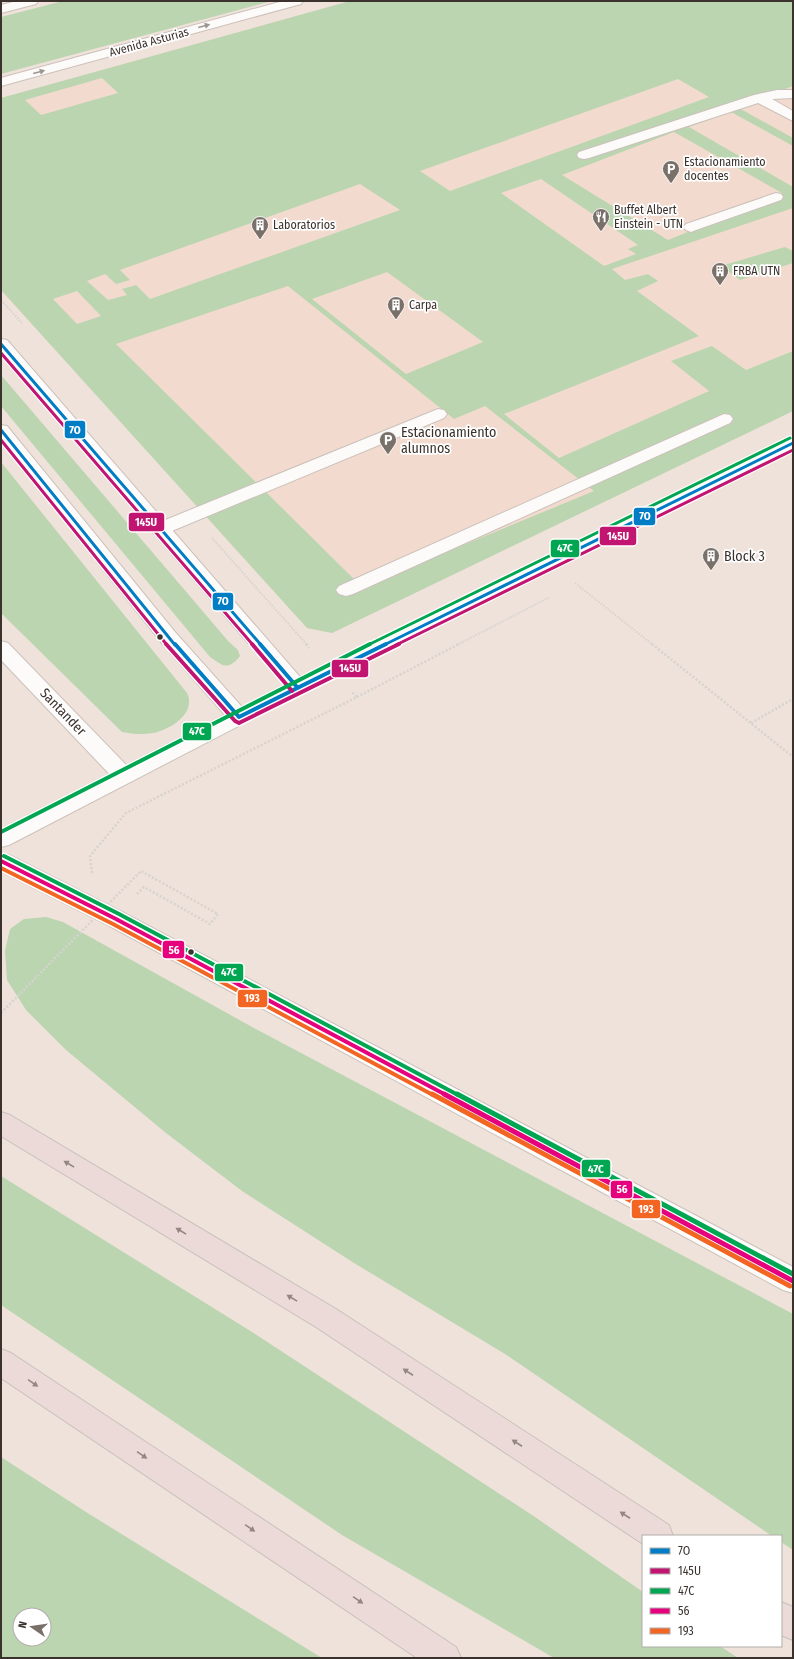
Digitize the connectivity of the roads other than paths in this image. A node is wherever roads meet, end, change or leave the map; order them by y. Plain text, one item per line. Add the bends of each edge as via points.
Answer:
1 (32, 1) edge
2 (297, 1) edge
3 (1, 9) edge
4 (1, 82) edge
5 (793, 94) edge
6 (759, 98) junction
7 (793, 117) edge
8 (584, 155) dead end
9 (776, 197) dead end
10 (691, 227) dead end
11 (1, 344) edge
12 (438, 414) dead end
13 (724, 419) dead end
14 (1, 430) edge
15 (793, 443) edge
16 (160, 529) junction
17 (346, 590) dead end
18 (1, 648) edge
19 (297, 687) junction
20 (239, 717) junction
21 (124, 776) junction
22 (1, 839) edge
23 (1, 861) edge
24 (1, 1123) edge
25 (793, 1282) edge
26 (1, 1362) edge
27 (656, 1535) edge
28 (782, 1618) edge
29 (793, 1625) edge
30 (444, 1658) edge

1 - 3 street
4 -> 2 street, Avenida Asturias
5 - 6 street
6 - 7 street
6 - 8 street
9 - 10 street
11 - 16 street
12 - 16 street
13 - 17 street
14 - 20 street via 168,637
15 - 19 street
16 - 19 street
18 - 21 street, Santander
19 - 20 street
20 - 21 street
21 - 22 street
23 - 25 street via 116,919
27 -> 24 highway via 326,1318
26 -> 30 highway
28 - 29 highway

